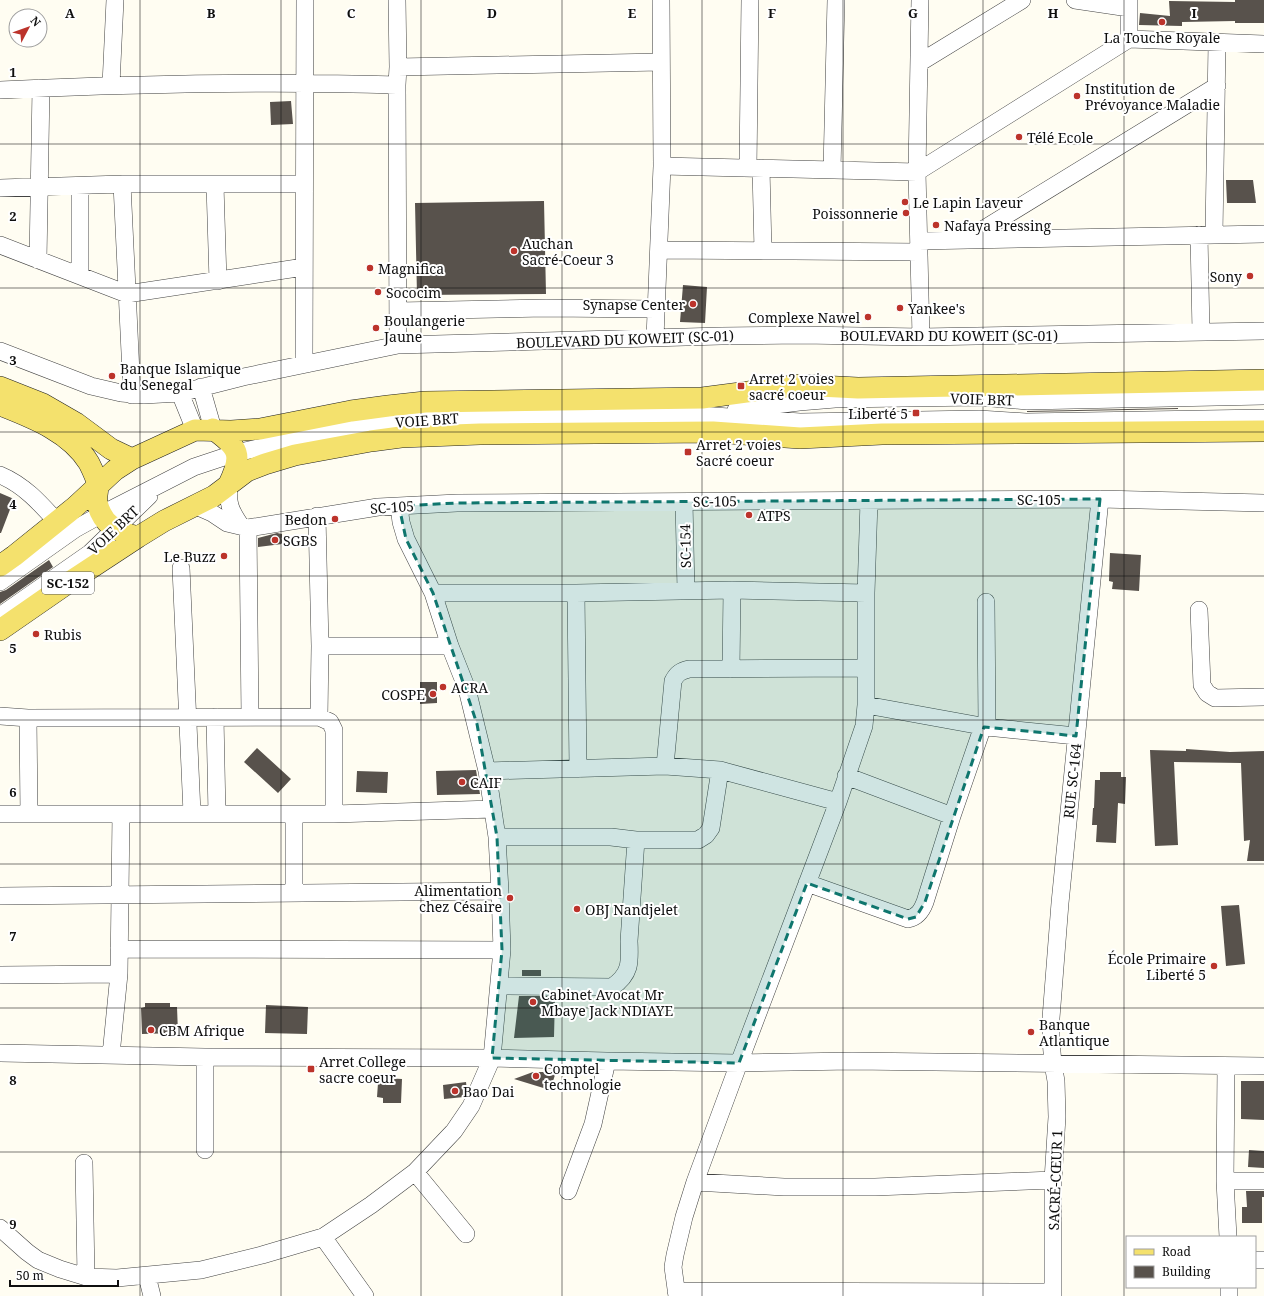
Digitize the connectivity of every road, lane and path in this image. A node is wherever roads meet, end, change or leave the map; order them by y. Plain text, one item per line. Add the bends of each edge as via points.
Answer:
1 (115, 0) edge
2 (305, 0) edge
3 (397, 0) edge
4 (661, 0) edge
5 (750, 0) edge
6 (836, 0) edge
7 (920, 0) edge
8 (1022, 0) edge
9 (1075, 0) edge
10 (1129, 4) edge
11 (1129, 39) junction
12 (1217, 43) junction
13 (1264, 44) edge
14 (661, 62) junction
15 (919, 63) junction
16 (398, 67) junction
17 (305, 83) junction
18 (111, 85) junction
19 (397, 85) junction
20 (1217, 86) junction
21 (41, 88) junction
22 (0, 90) edge
23 (662, 166) junction
24 (754, 168) junction
25 (832, 170) junction
26 (917, 172) junction
27 (122, 184) junction
28 (304, 184) junction
29 (215, 185) junction
30 (80, 186) junction
31 (40, 187) junction
32 (0, 188) edge
33 (1264, 234) edge
34 (1206, 235) junction
35 (966, 240) junction
36 (0, 245) edge
37 (919, 246) junction
38 (658, 250) junction
39 (763, 251) junction
40 (38, 260) junction
41 (304, 267) junction
42 (80, 276) junction
43 (218, 281) junction
44 (127, 294) junction
45 (656, 309) junction
46 (398, 311) junction
47 (1264, 330) edge
48 (1201, 332) junction
49 (922, 337) junction
50 (655, 338) junction
51 (398, 344) junction
52 (0, 351) edge
53 (304, 364) junction
54 (1264, 380) edge
55 (0, 387) edge
56 (201, 387) junction
57 (180, 393) junction
58 (132, 395) junction
59 (1264, 396) edge
60 (0, 405) edge
61 (701, 415) junction
62 (1264, 418) edge
63 (204, 430) junction
64 (1264, 431) edge
65 (236, 453) junction
66 (132, 459) junction
67 (0, 475) edge
68 (229, 484) junction
69 (98, 486) junction
70 (1100, 499) junction
71 (869, 501) junction
72 (684, 502) junction
73 (1264, 502) edge
74 (196, 506) junction
75 (399, 506) junction
76 (317, 516) junction
77 (57, 522) junction
78 (108, 522) junction
79 (244, 527) junction
80 (138, 537) junction
81 (5, 560) edge
82 (181, 568) dead end
83 (0, 582) edge
84 (686, 590) junction
85 (732, 590) junction
86 (433, 593) junction
87 (576, 593) junction
88 (866, 593) junction
89 (986, 602) dead end
90 (1200, 610) dead end
91 (0, 616) edge
92 (0, 630) edge
93 (320, 646) junction
94 (450, 646) junction
95 (866, 668) junction
96 (731, 669) junction
97 (1264, 697) edge
98 (866, 705) junction
99 (0, 716) edge
100 (188, 717) junction
101 (215, 717) junction
102 (250, 717) junction
103 (319, 717) junction
104 (28, 718) junction
105 (985, 727) junction
106 (1076, 736) junction
107 (665, 766) junction
108 (578, 769) junction
109 (720, 770) junction
110 (488, 772) junction
111 (846, 776) junction
112 (838, 802) junction
113 (493, 809) junction
114 (192, 813) junction
115 (0, 814) edge
116 (29, 814) junction
117 (121, 814) junction
118 (217, 814) junction
119 (294, 814) junction
120 (334, 814) junction
121 (952, 816) junction
122 (497, 837) junction
123 (636, 840) junction
124 (807, 883) junction
125 (500, 892) junction
126 (294, 893) junction
127 (121, 895) junction
128 (0, 896) edge
129 (119, 949) junction
130 (502, 950) junction
131 (0, 974) edge
132 (119, 974) junction
133 (499, 986) junction
134 (0, 1053) edge
135 (111, 1055) junction
136 (204, 1057) junction
137 (492, 1058) junction
138 (607, 1062) junction
139 (739, 1063) junction
140 (1053, 1064) junction
141 (1226, 1066) junction
142 (1264, 1066) edge
143 (205, 1150) dead end
144 (84, 1163) dead end
145 (415, 1172) junction
146 (1054, 1180) junction
147 (1225, 1181) junction
148 (1264, 1181) edge
149 (695, 1182) junction
150 (568, 1191) dead end
151 (0, 1228) edge
152 (466, 1234) dead end
153 (1228, 1236) edge
154 (323, 1237) junction
155 (147, 1276) junction
156 (86, 1277) junction
157 (677, 1294) edge
158 (1053, 1294) edge
159 (152, 1296) edge
160 (365, 1296) edge

1 - 18 street
2 - 17 street
3 - 16 street
4 - 14 street
5 - 24 street
6 - 25 street
7 - 15 street
8 - 15 street
9 - 10 street
10 - 11 street
11 - 12 street
11 - 26 street
12 - 13 street
12 - 20 street
14 - 16 street
14 - 23 street
15 - 26 street
16 - 19 street
17 - 18 street
17 - 19 street
17 - 28 street
18 - 21 street
19 - 46 street
20 - 34 street
20 - 35 street
21 - 22 street
21 - 31 street
23 - 24 street
23 - 38 street
24 - 25 street
24 - 39 street
25 - 26 street
26 - 37 street
27 - 29 street
27 - 30 street
27 - 44 street
28 - 29 street
28 - 41 street
29 - 43 street
30 - 31 street
30 - 42 street
31 - 32 street
31 - 40 street
33 - 34 street
34 - 35 street
34 - 48 street
35 - 37 street
36 - 40 street
37 - 39 street
37 - 49 street
38 - 39 street
38 - 45 street
40 - 42 street
41 - 43 street
41 - 53 street
42 - 44 street
43 - 44 street
44 - 58 street
45 - 46 street
45 - 50 street
46 - 51 street
47 - 48 street, BOULEVARD DU KOWEIT (SC-01)
48 - 49 street, BOULEVARD DU KOWEIT (SC-01)
49 - 50 street, BOULEVARD DU KOWEIT (SC-01) via 802,335
50 - 51 street, BOULEVARD DU KOWEIT (SC-01)
51 - 53 street, BOULEVARD DU KOWEIT (SC-01)
52 - 58 street, BOULEVARD DU KOWEIT (SC-01) via 90,386
53 - 56 street, BOULEVARD DU KOWEIT (SC-01)
54 - 63 main road via 858,388 800,385 702,398 425,402 359,410 260,429
55 - 66 main road via 43,404 76,423 111,449
56 - 57 street, BOULEVARD DU KOWEIT (SC-01)
56 - 63 street
57 - 58 street, BOULEVARD DU KOWEIT (SC-01)
57 - 63 street
59 - 61 street, VOIE BRT via 1027,401 980,397 835,399
60 - 69 main road via 65,436 89,463
61 - 62 street, VOIE BRT via 800,422
61 - 65 street, VOIE BRT via 417,419 321,434
63 - 65 main road via 228,440 235,447
63 - 66 main road
64 - 68 main road via 882,434 800,438 713,432 401,437 295,455 247,471
65 - 68 main road via 236,469
65 - 78 street, VOIE BRT via 194,467 163,483
66 - 69 main road
67 - 77 street via 27,491
68 - 74 main road
68 - 79 street via 228,497 232,512
69 - 77 main road
69 - 78 main road via 97,501
70 - 71 street, SC-105
70 - 73 street, SC-105
70 - 106 street, RUE SC-164
71 - 72 street, SC-105
71 - 88 street
72 - 75 street, SC-105 via 457,503
72 - 84 street, SC-154
74 - 79 street, SC-105 via 227,523
74 - 80 main road, SC-152
75 - 76 street, SC-105
75 - 86 street via 406,539
76 - 79 street, SC-105
76 - 93 street
77 - 81 main road
78 - 80 main road via 123,534
78 - 83 street, VOIE BRT via 75,529
78 - 91 street, VOIE BRT via 90,553
79 - 102 street
80 - 92 main road, SC-152
82 - 100 street
84 - 85 street
84 - 87 street
85 - 88 street
85 - 96 street
86 - 87 street
86 - 94 street
87 - 108 street
88 - 95 street
89 - 105 street
90 - 97 street via 1202,684 1207,693 1215,698
93 - 94 street
93 - 103 street
94 - 110 street via 468,689
95 - 96 street
95 - 98 street
96 - 107 street via 688,669 676,676 673,681
98 - 105 street
98 - 111 street via 862,734
99 - 104 street
100 - 101 street
100 - 104 street
100 - 114 street
101 - 102 street
101 - 118 street
102 - 103 street
103 - 120 street via 330,722 334,730
104 - 116 street
105 - 106 street
105 - 121 street
106 - 140 street, RUE SC-164 via 1060,903 1052,1018
107 - 108 street
107 - 109 street
108 - 110 street
109 - 112 street
109 - 123 street via 712,828 706,835 698,840 689,841
110 - 113 street
111 - 112 street
111 - 121 street
112 - 124 street
113 - 120 street
113 - 122 street
114 - 117 street
114 - 118 street
115 - 116 street
116 - 117 street
117 - 127 street
118 - 119 street
119 - 120 street
119 - 126 street
121 - 124 street via 925,902 916,916 908,919
122 - 123 street via 611,837
122 - 125 street
123 - 133 street via 630,957 629,968 624,976 612,987
124 - 139 street
125 - 126 street
125 - 130 street
126 - 127 street
127 - 128 street
127 - 129 street
129 - 130 street
129 - 132 street
130 - 133 street
131 - 132 street
132 - 135 street
133 - 137 street
134 - 135 street
135 - 136 street
136 - 137 street
136 - 143 street
137 - 138 street
137 - 145 street via 471,1106 454,1131
138 - 139 street
138 - 150 street via 593,1124
139 - 140 street via 852,1061
139 - 149 street
140 - 141 street
140 - 146 street, SACRÉ-CŒUR 1 via 1057,1117
141 - 142 street
141 - 147 street
144 - 156 street
145 - 152 street
145 - 154 street
146 - 149 street via 875,1187 784,1187
146 - 158 street, SACRÉ-CŒUR 1
147 - 148 street
147 - 153 street
149 - 157 street via 673,1267
151 - 156 street via 38,1260
154 - 155 street via 201,1270
154 - 160 street
155 - 156 street
155 - 159 street
157 - 158 street

